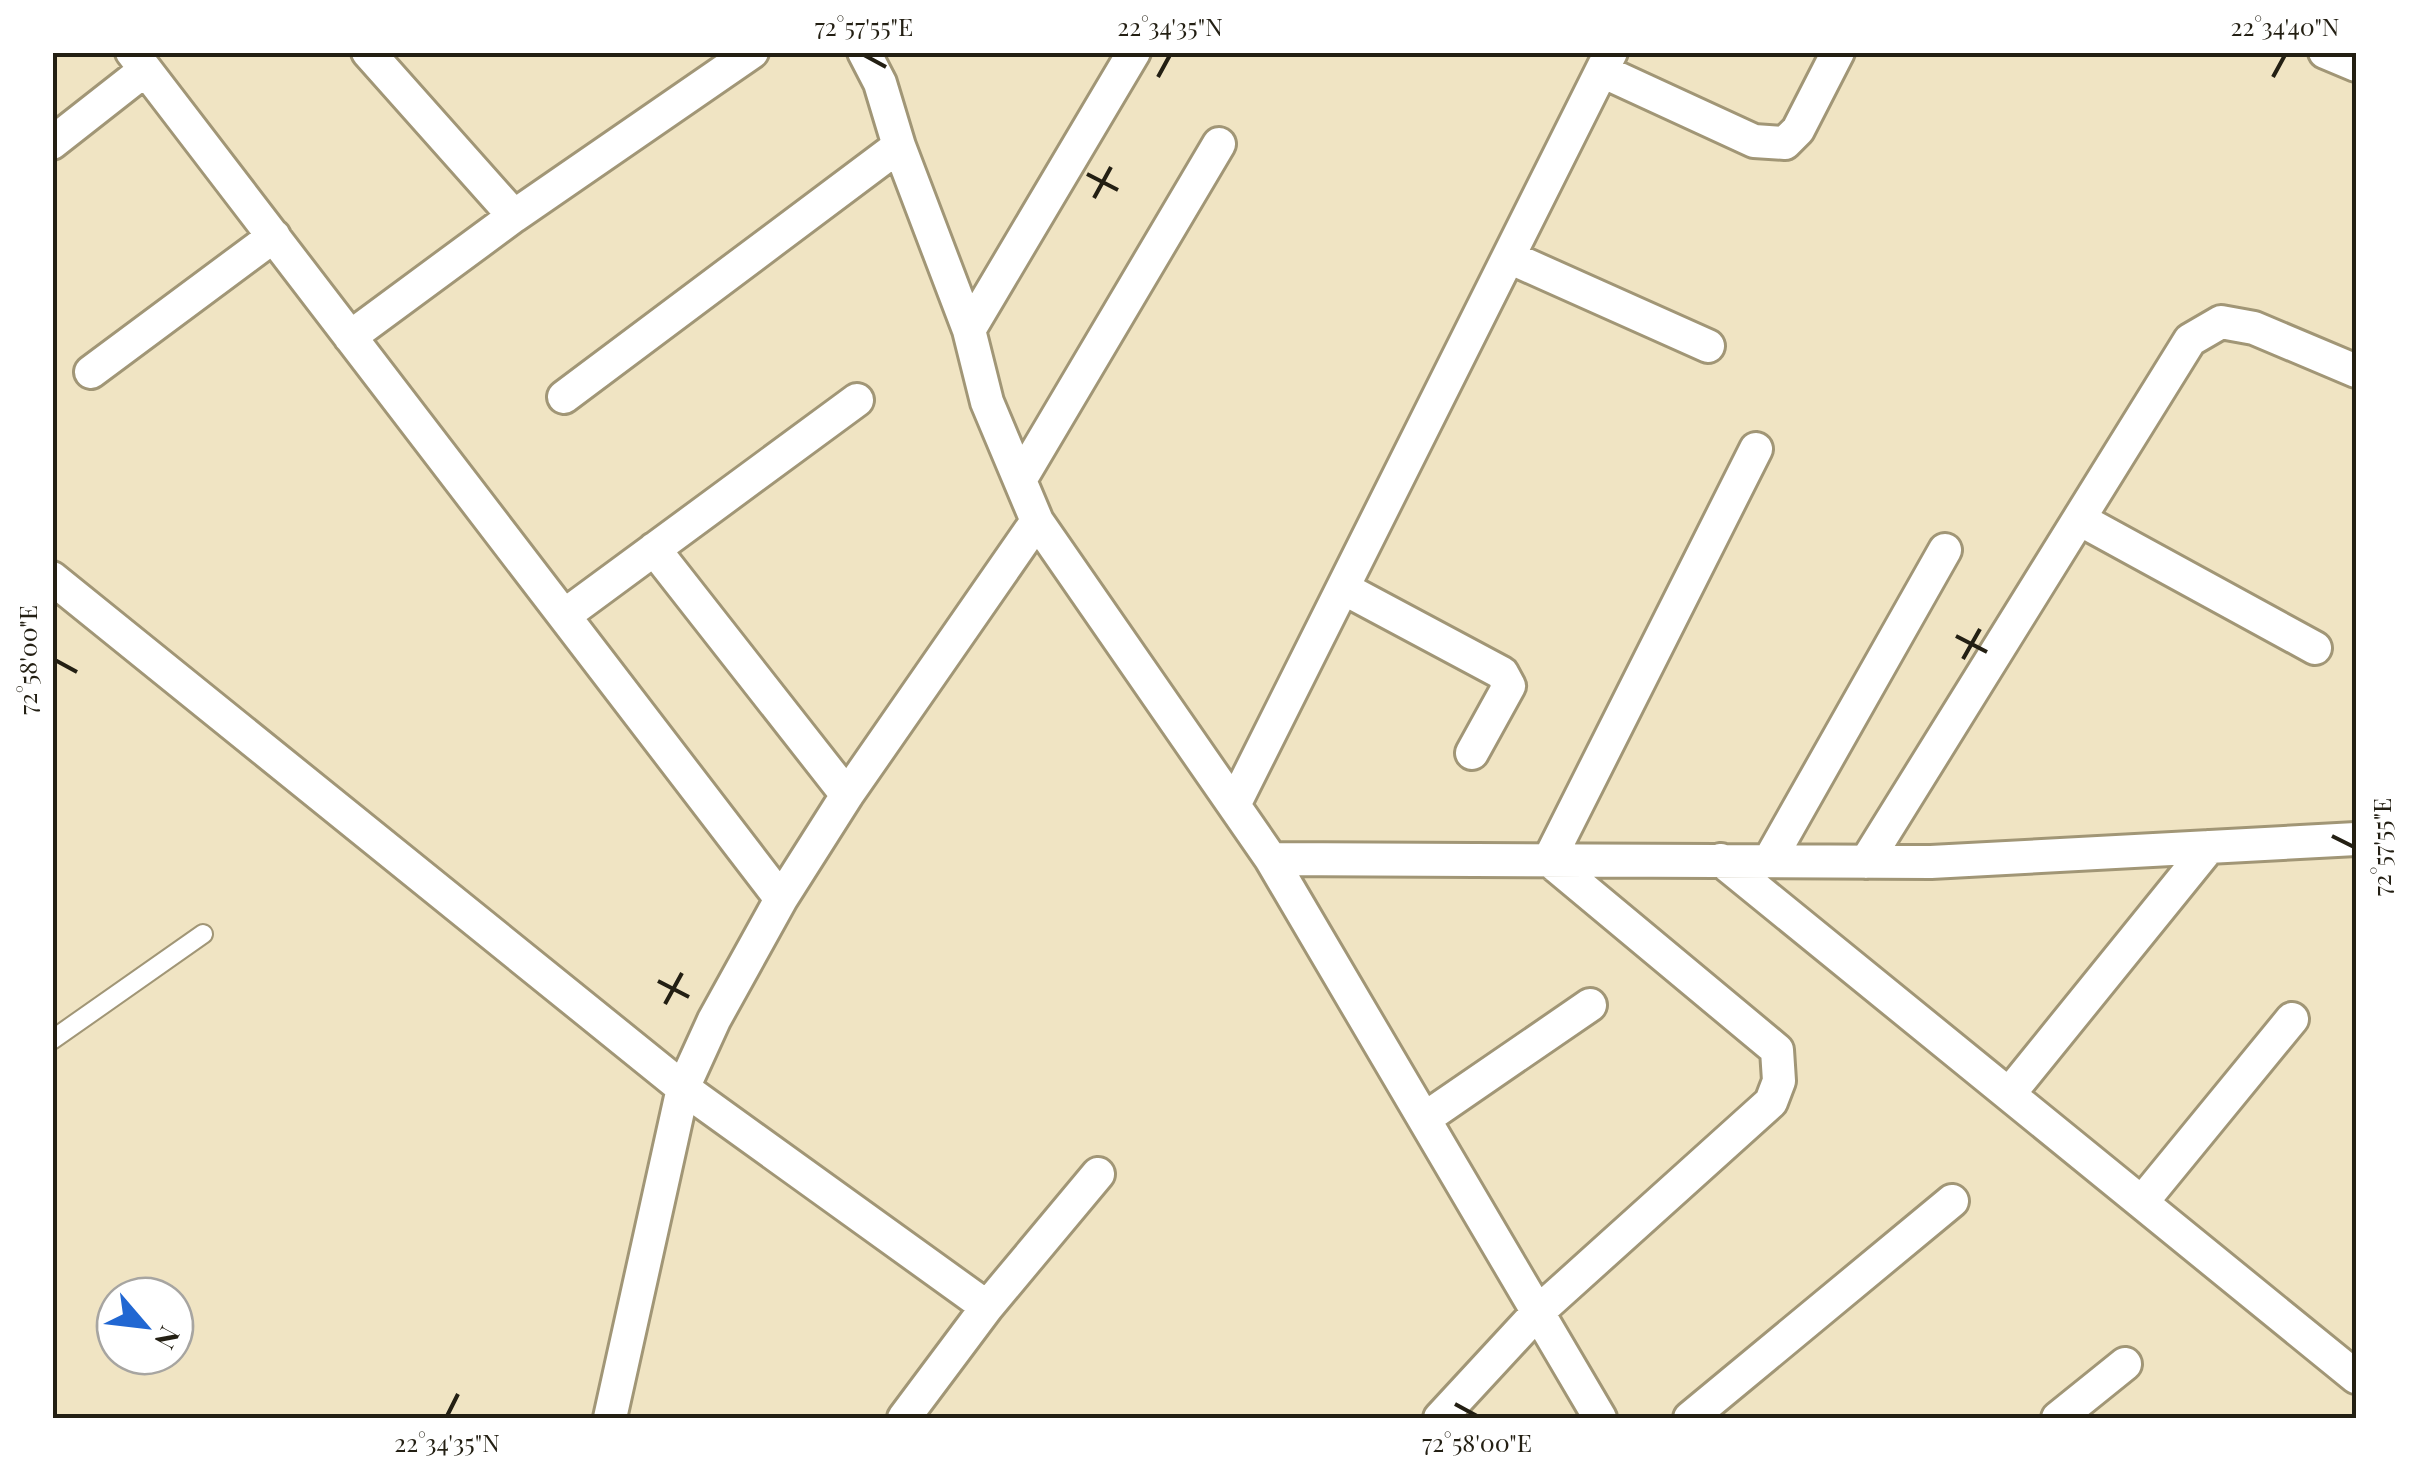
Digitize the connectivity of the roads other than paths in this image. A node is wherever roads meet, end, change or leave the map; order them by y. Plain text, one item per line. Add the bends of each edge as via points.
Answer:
1 (368, 52) edge
2 (752, 52) edge
3 (864, 52) edge
4 (1134, 52) edge
5 (1838, 52) edge
6 (2325, 52) edge
7 (138, 61) edge
8 (1607, 62) edge
9 (2356, 66) edge
10 (52, 143) edge
11 (1219, 144) dead end
12 (899, 146) junction
13 (514, 216) junction
14 (274, 236) junction
15 (1511, 258) junction
16 (969, 330) junction
17 (350, 337) junction
18 (1708, 346) dead end
19 (2356, 371) edge
20 (91, 372) dead end
21 (564, 397) dead end
22 (857, 400) dead end
23 (1756, 450) dead end
24 (1020, 480) junction
25 (2081, 520) junction
26 (1037, 521) junction
27 (654, 550) junction
28 (1946, 550) dead end
29 (52, 578) edge
30 (1343, 588) junction
31 (565, 615) junction
32 (2314, 648) dead end
33 (1472, 753) dead end
34 (847, 795) junction
35 (1234, 805) junction
36 (2356, 840) edge
37 (2209, 848) junction
38 (1271, 859) junction
39 (1549, 860) junction
40 (1721, 860) junction
41 (1769, 861) junction
42 (1866, 862) junction
43 (781, 899) junction
44 (203, 934) dead end
45 (1590, 1005) dead end
46 (2292, 1020) dead end
47 (52, 1040) edge
48 (682, 1088) junction
49 (2009, 1094) junction
50 (1424, 1119) junction
51 (1098, 1174) dead end
52 (1952, 1201) dead end
53 (2142, 1202) junction
54 (987, 1307) junction
55 (1538, 1312) junction
56 (2124, 1364) dead end
57 (2356, 1376) edge
58 (1594, 1416) edge
59 (2067, 1416) edge
60 (610, 1418) edge
61 (904, 1418) edge
62 (1440, 1418) edge
63 (1690, 1418) edge

1 - 13 street
2 - 13 street
3 - 12 street
4 - 16 street
5 - 8 street via 1798,130 1784,143 1754,141
6 - 9 street
7 - 10 street
7 - 14 street
8 - 15 street
11 - 24 street
12 - 16 street
12 - 21 street
13 - 17 street
14 - 17 street
14 - 20 street
15 - 18 street
15 - 30 street
16 - 24 street via 987,402
17 - 31 street
19 - 25 street via 2254,328 2221,322 2190,340
22 - 27 street
23 - 39 street
24 - 26 street
25 - 32 street
25 - 42 street
26 - 34 street
26 - 35 street
27 - 31 street
27 - 34 street
28 - 41 street
29 - 48 street
30 - 33 street via 1502,673 1508,686
30 - 35 street
31 - 43 street
34 - 43 street
35 - 38 street
36 - 37 street
37 - 42 street
37 - 49 street
38 - 39 street
38 - 50 street
39 - 40 street
39 - 55 street via 1778,1050 1779,1080 1771,1102
40 - 41 street
40 - 49 street
41 - 42 street
43 - 48 street
44 - 47 lane
45 - 50 street
46 - 53 street
48 - 54 street
48 - 60 street
49 - 53 street
50 - 55 street
51 - 54 street
52 - 63 street
53 - 57 street
54 - 61 street
55 - 58 street
55 - 62 street
56 - 59 street

